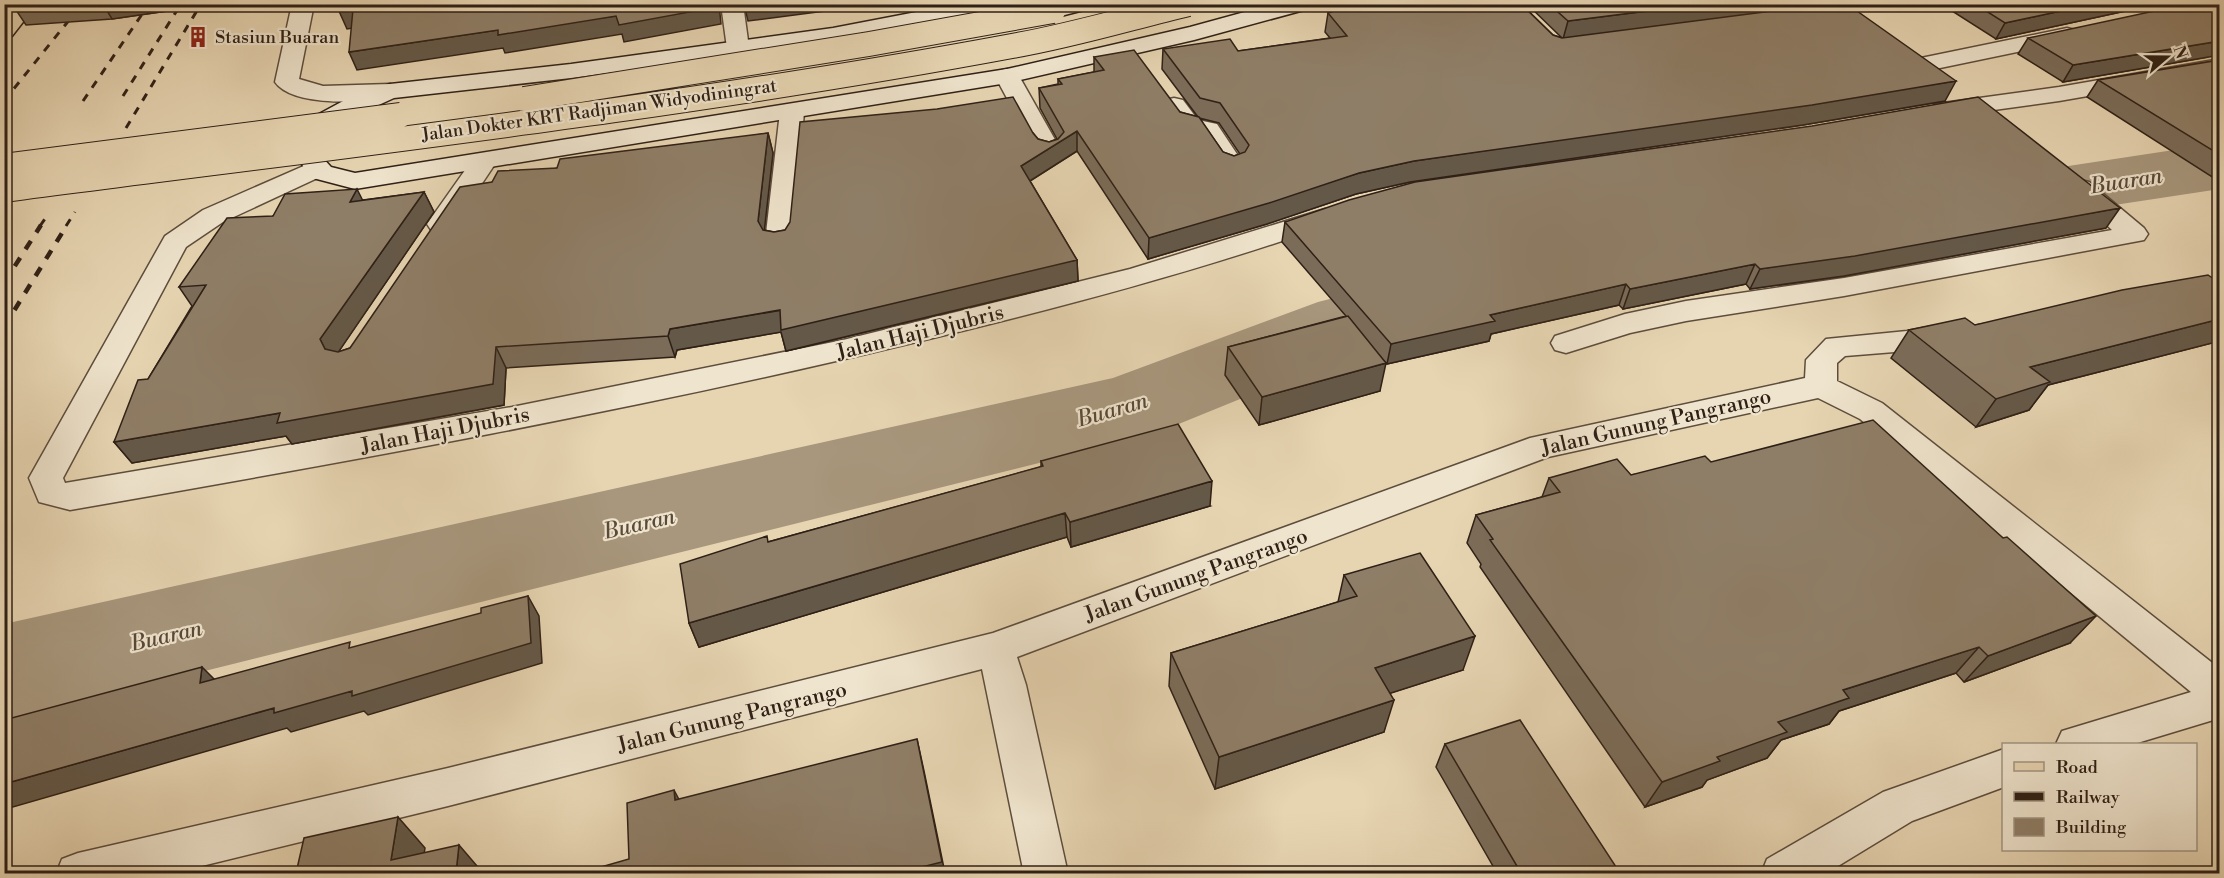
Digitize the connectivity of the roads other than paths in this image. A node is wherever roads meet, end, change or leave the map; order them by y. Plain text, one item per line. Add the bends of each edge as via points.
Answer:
1 (27, 4) edge
2 (303, 4) edge
3 (732, 4) edge
4 (1080, 4) edge
5 (1188, 4) edge
6 (1300, 4) edge
7 (994, 5) edge
8 (4, 31) edge
9 (2086, 31) edge
10 (738, 48) junction
11 (1145, 65) junction
12 (2220, 66) edge
13 (1007, 76) junction
14 (390, 91) junction
15 (504, 101) dead end
16 (1972, 106) junction
17 (421, 112) dead end
18 (792, 112) junction
19 (1921, 113) edge
20 (2002, 127) edge
21 (1049, 152) edge
22 (484, 161) junction
23 (4, 166) edge
24 (1232, 166) edge
25 (315, 169) junction
26 (2059, 171) edge
27 (4, 190) edge
28 (1346, 210) edge
29 (779, 242) edge
30 (426, 246) edge
31 (1975, 329) edge
32 (1566, 343) dead end
33 (1821, 386) junction
34 (995, 649) junction
35 (2220, 693) edge
36 (2220, 701) edge
37 (2079, 743) edge
38 (2002, 769) edge
39 (78, 873) edge
40 (1046, 873) edge
41 (1783, 873) edge

1 - 8 main road
2 - 14 street via 287,82 326,92
3 - 10 street
4 - 15 main road, Jalan Dokter KRT Radjiman Widyodiningrat, bridge via 868,44
5 - 27 main road, Jalan Dokter KRT Radjiman Widyodiningrat, bridge via 1015,46 770,86
6 - 11 street, Jalan Dokter KRT Radjiman Widyodiningrat
7 - 10 street, Jalan Dokter KRT Radjiman Widyodiningrat
9 - 16 street via 1907,60
10 - 14 street, Jalan Dokter KRT Radjiman Widyodiningrat
11 - 13 street, Jalan Dokter KRT Radjiman Widyodiningrat
11 - 24 street via 1190,126 1208,129
12 - 16 street
13 - 18 street, Jalan Dokter KRT Radjiman Widyodiningrat
13 - 21 street
14 - 25 street via 328,119 313,139 308,156
16 - 19 street
16 - 20 street
17 - 23 main road, Jalan Dokter KRT Radjiman Widyodiningrat, bridge
18 - 22 street, Jalan Dokter KRT Radjiman Widyodiningrat
18 - 29 street
22 - 25 street, Jalan Dokter KRT Radjiman Widyodiningrat via 355,181 331,177
22 - 30 street
25 - 28 street, Jalan Haji Djubris via 213,216 175,242 46,478 51,493 70,497 194,476 755,371 1012,310 1225,250
26 - 32 street via 2134,234 1844,288 1686,311 1625,324
31 - 33 street via 1907,341 1837,346 1821,360
33 - 34 street, Jalan Gunung Pangrango via 1542,446
33 - 35 street via 1871,411
34 - 39 street, Jalan Gunung Pangrango via 448,787
34 - 40 street
36 - 37 street
38 - 41 street via 1898,806

